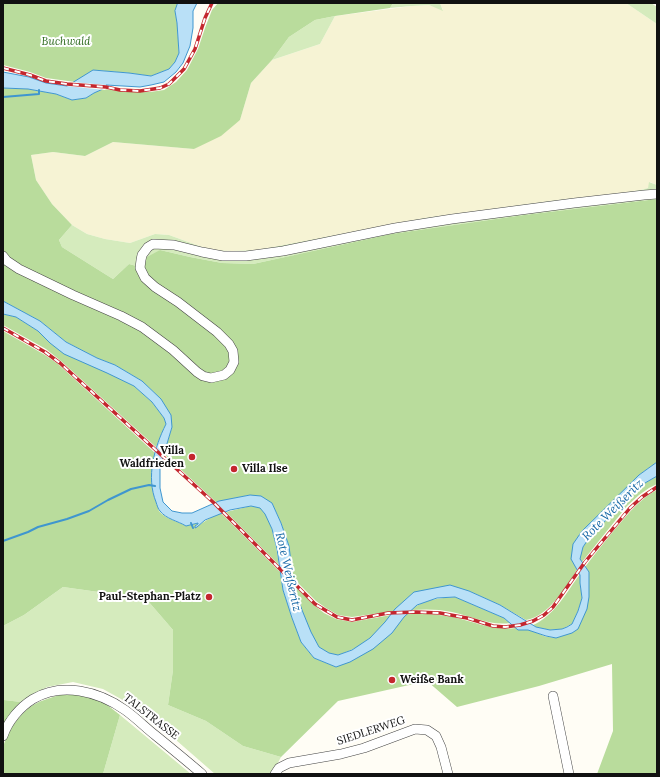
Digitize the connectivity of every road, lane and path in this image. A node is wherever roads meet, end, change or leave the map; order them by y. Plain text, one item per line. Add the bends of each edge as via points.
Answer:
1 (657, 194) edge
2 (3, 256) edge
3 (553, 696) dead end
4 (3, 736) edge
5 (202, 774) edge
6 (276, 774) edge
7 (448, 774) edge
8 (569, 774) edge

1 - 2 street via 452,219 246,256 223,256 174,245 153,244 142,255 140,268 145,278 217,332 233,351 234,362 230,370 224,375 210,378 197,372 142,327 19,269
3 - 8 street
4 - 5 street, TALSTRASSE via 14,717 28,702 42,694 62,690 83,691 126,710
6 - 7 street, SIEDLERWEG via 279,768 289,763 364,748 415,729 427,730 436,736

